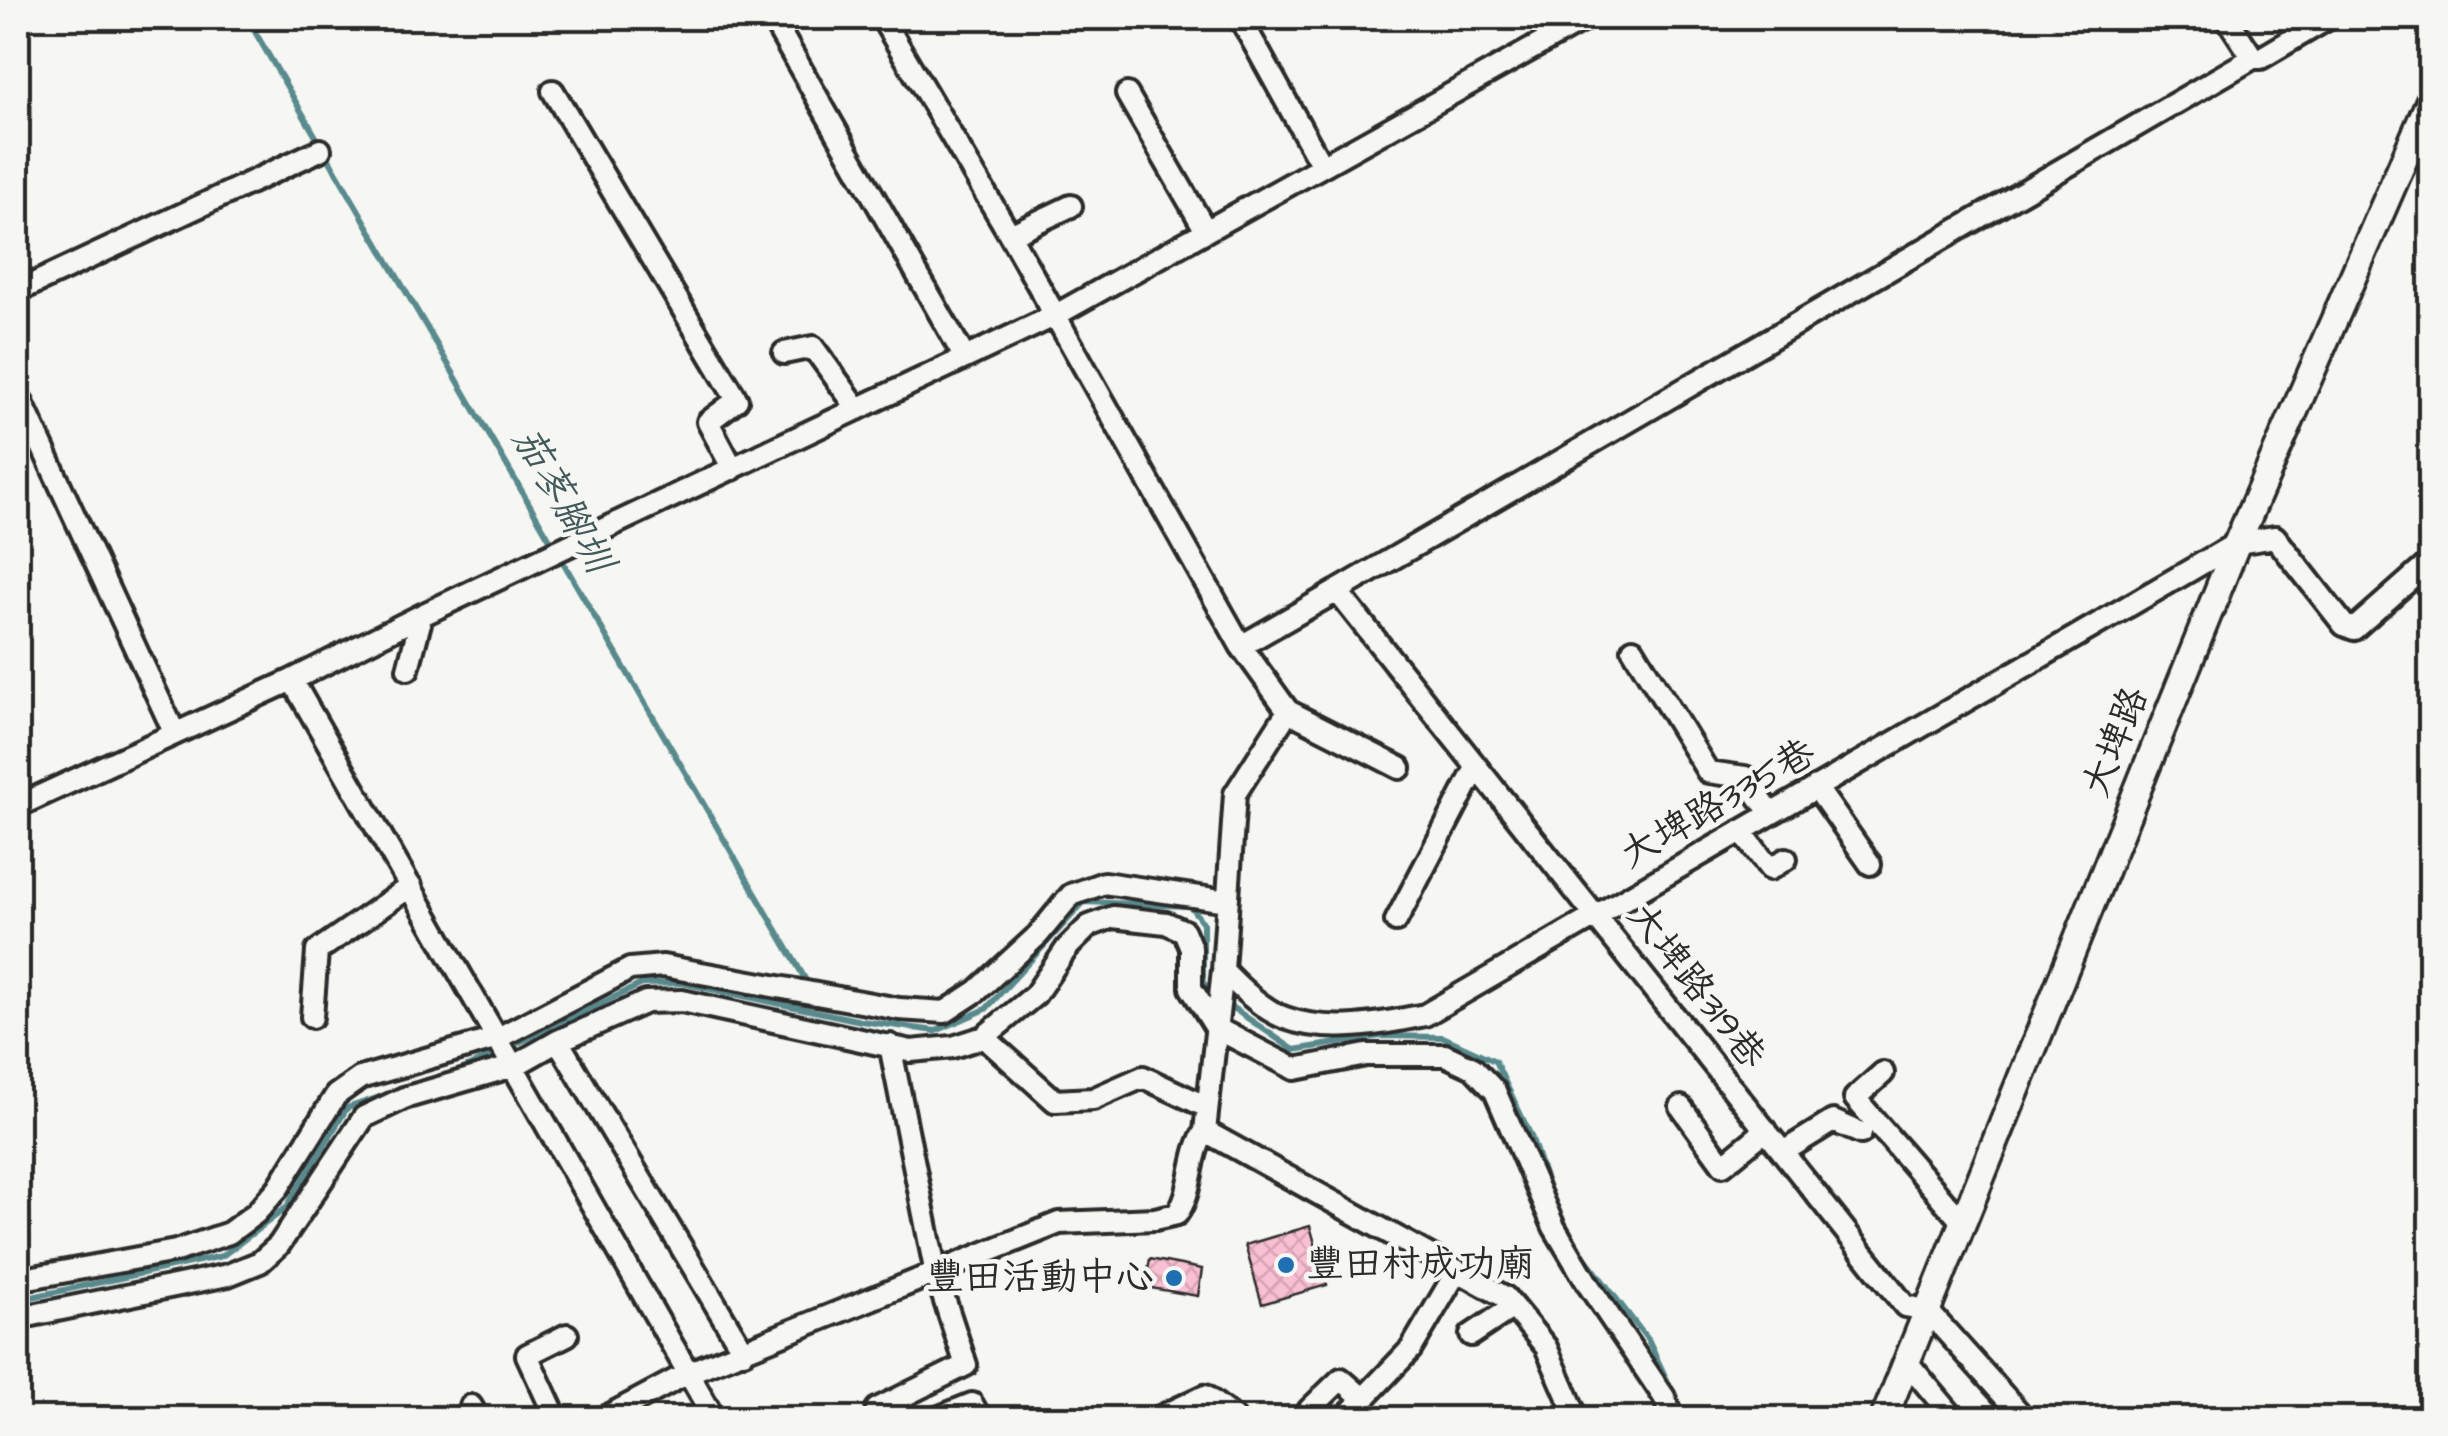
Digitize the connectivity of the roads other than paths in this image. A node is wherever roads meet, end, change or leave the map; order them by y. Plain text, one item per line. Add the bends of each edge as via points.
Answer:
1 (772, 18) edge
2 (882, 18) edge
3 (1240, 18) edge
4 (1586, 18) edge
5 (2227, 18) edge
6 (2329, 18) edge
7 (2253, 58) junction
8 (553, 90) dead end
9 (1127, 94) dead end
10 (2430, 100) edge
11 (320, 150) dead end
12 (1322, 166) junction
13 (1071, 206) dead end
14 (1206, 231) junction
15 (1010, 235) junction
16 (18, 291) edge
17 (1056, 315) junction
18 (784, 353) dead end
19 (965, 358) junction
20 (18, 394) edge
21 (858, 409) junction
22 (733, 469) junction
23 (2237, 542) junction
24 (2430, 562) edge
25 (1337, 591) junction
26 (422, 615) junction
27 (1241, 646) junction
28 (1633, 649) dead end
29 (408, 669) dead end
30 (292, 680) junction
31 (1288, 711) junction
32 (175, 734) junction
33 (1400, 768) dead end
34 (1476, 768) junction
35 (1816, 787) junction
36 (18, 806) edge
37 (1771, 814) junction
38 (1741, 832) junction
39 (1786, 860) dead end
40 (1870, 864) dead end
41 (411, 886) junction
42 (1227, 901) junction
43 (1596, 916) junction
44 (1396, 921) dead end
45 (1223, 970) junction
46 (312, 1018) dead end
47 (1216, 1028) junction
48 (984, 1037) junction
49 (498, 1038) junction
50 (558, 1041) junction
51 (890, 1044) junction
52 (514, 1066) junction
53 (1883, 1073) dead end
54 (1681, 1106) dead end
55 (1206, 1108) junction
56 (1766, 1130) junction
57 (1204, 1131) junction
58 (1861, 1133) dead end
59 (1783, 1152) junction
60 (1962, 1222) junction
61 (1457, 1271) junction
62 (936, 1274) junction
63 (18, 1280) edge
64 (1514, 1308) junction
65 (1927, 1310) junction
66 (18, 1318) edge
67 (567, 1334) dead end
68 (1471, 1335) dead end
69 (744, 1352) junction
70 (1906, 1362) junction
71 (690, 1372) junction
72 (1364, 1400) junction
73 (1309, 1410) dead end
74 (556, 1418) edge
75 (604, 1418) edge
76 (714, 1418) edge
77 (880, 1418) edge
78 (936, 1418) edge
79 (980, 1418) edge
80 (1158, 1418) edge
81 (1234, 1418) edge
82 (1345, 1418) edge
83 (1577, 1418) edge
84 (1672, 1418) edge
85 (1884, 1418) edge
86 (1954, 1418) edge
87 (2024, 1418) edge

1 - 19 street
2 - 15 street
3 - 12 street
4 - 12 street
5 - 7 street
6 - 7 street
7 - 25 street
8 - 22 street via 736,400 708,422
9 - 14 street
10 - 23 main road, 大埤路
11 - 16 street
12 - 14 street
13 - 15 street
14 - 17 street
15 - 17 street
17 - 19 street
17 - 27 street
18 - 21 street via 813,346
19 - 21 street
20 - 32 street
21 - 22 street
22 - 26 street
23 - 24 street via 2275,537 2354,629
23 - 35 street, 大埤路335巷
23 - 60 main road, 大埤路
25 - 27 street
25 - 34 street, 大埤路319巷
26 - 29 street
26 - 30 street
27 - 31 street
28 - 37 street via 1708,772 1745,776
30 - 32 street
30 - 41 street
31 - 33 street
31 - 42 street via 1234,794
32 - 36 street
34 - 43 street, 大埤路319巷
34 - 44 street
35 - 37 street, 大埤路335巷
35 - 40 street
37 - 38 street, 大埤路335巷
38 - 39 street via 1770,870
38 - 43 street, 大埤路335巷
41 - 46 street via 317,952
41 - 49 street
42 - 45 street
42 - 49 street via 1104,883 1072,895 989,980 945,1012 899,1010 663,966 630,969
43 - 45 street, 大埤路335巷 via 1425,1015 1386,1024 1328,1026 1283,1018
43 - 56 street, 大埤路319巷
45 - 47 street
47 - 48 street via 1192,988 1184,932 1114,917 1089,926 1035,995
47 - 55 street
47 - 84 street via 1295,1068 1366,1056 1445,1056 1473,1068 1496,1091 1554,1227
48 - 51 street via 912,1051
48 - 55 street via 1055,1101 1093,1098 1143,1077
49 - 52 street
49 - 63 street via 360,1078 336,1095 278,1188 229,1233 176,1250
50 - 51 street via 646,1002 682,1001
50 - 52 street
50 - 69 street
51 - 62 street
52 - 66 street via 404,1098 364,1118 279,1246 260,1262 228,1275
52 - 71 street
53 - 60 street via 1855,1098
54 - 56 street via 1723,1166
55 - 57 street
56 - 59 street, 大埤路319巷
57 - 61 street
57 - 62 street via 1177,1214 1059,1224
58 - 59 street via 1833,1120
59 - 65 street, 大埤路319巷 via 1905,1306
60 - 65 main road, 大埤路
61 - 64 street
61 - 72 street via 1411,1349
62 - 69 street
62 - 77 street via 966,1366 877,1409
64 - 68 street
64 - 83 street via 1546,1346
65 - 70 main road, 大埤路
65 - 87 street, 大埤路319巷
67 - 74 street via 527,1355
69 - 71 street
70 - 85 main road, 大埤路
70 - 86 street
71 - 75 street
71 - 76 street
72 - 73 street via 1341,1379
72 - 82 street
78 - 79 street via 972,1404
80 - 81 street via 1205,1396

